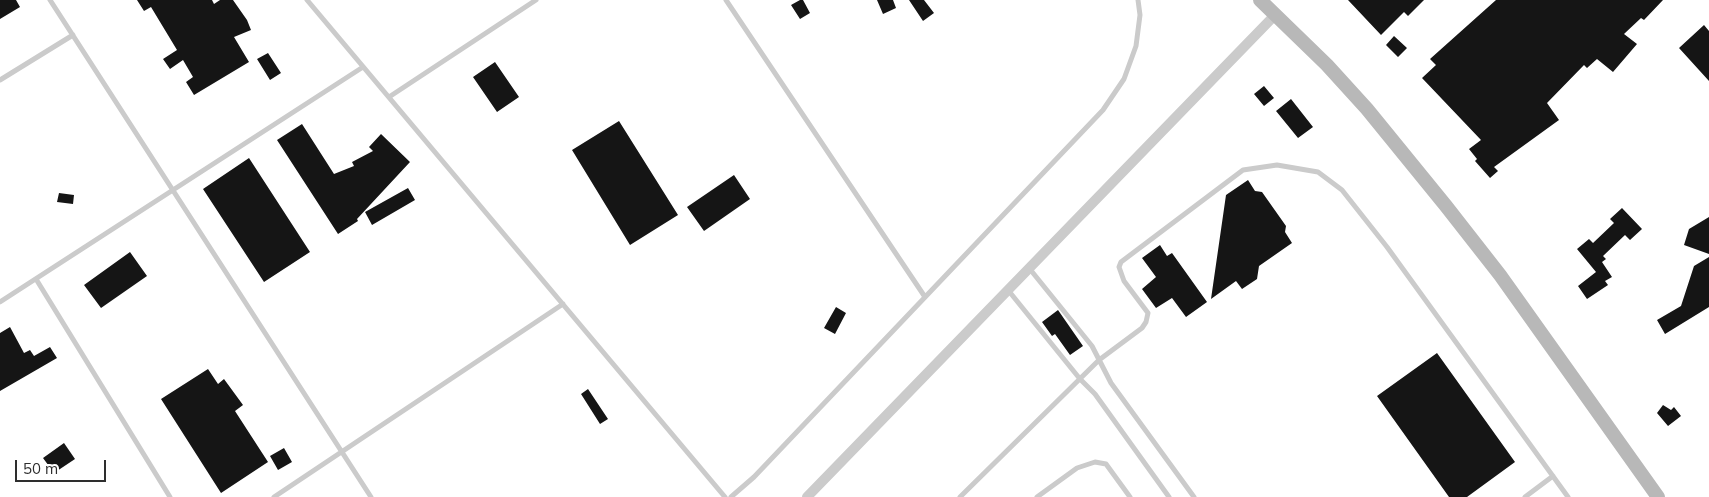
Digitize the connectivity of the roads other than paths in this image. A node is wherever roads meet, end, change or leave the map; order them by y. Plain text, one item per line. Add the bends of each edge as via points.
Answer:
1 (50, 0) edge
2 (307, 0) edge
3 (536, 0) edge
4 (726, 0) edge
5 (1138, 0) edge
6 (1260, 0) edge
7 (1275, 15) junction
8 (73, 35) junction
9 (363, 66) junction
10 (0, 80) edge
11 (388, 97) junction
12 (172, 191) junction
13 (1029, 268) junction
14 (36, 279) junction
15 (1008, 290) junction
16 (926, 297) junction
17 (0, 302) edge
18 (563, 304) junction
19 (1099, 360) junction
20 (1080, 379) junction
21 (342, 452) junction
22 (1553, 476) junction
23 (170, 497) edge
24 (274, 497) edge
25 (371, 497) edge
26 (725, 497) edge
27 (731, 497) edge
28 (807, 497) edge
29 (960, 497) edge
30 (1036, 497) edge
31 (1130, 497) edge
32 (1169, 497) edge
33 (1194, 497) edge
34 (1525, 497) edge
35 (1568, 497) edge
36 (1658, 497) edge

1 - 8 lane
2 - 9 lane
3 - 11 lane
4 - 16 lane
5 - 16 lane via 1140,15 1136,46 1124,79 1103,110
6 - 7 main road
7 - 13 street
7 - 36 main road via 1328,65 1446,206 1500,275
8 - 10 lane
8 - 12 lane
9 - 11 lane
9 - 12 lane
11 - 18 lane
12 - 14 lane
12 - 21 lane
13 - 15 street
13 - 19 lane via 1092,346
14 - 17 lane
14 - 23 lane
15 - 20 lane
15 - 28 street
16 - 27 lane via 754,477
18 - 21 lane
18 - 26 lane
19 - 20 lane
19 - 22 lane via 1146,322 1148,313 1124,281 1119,267 1121,262 1243,170 1277,165 1318,172 1342,190 1387,247
19 - 33 lane
20 - 29 lane
20 - 32 lane via 1095,394
21 - 24 lane
21 - 25 lane
22 - 34 lane
22 - 35 lane
30 - 31 lane via 1077,468 1095,462 1106,464

